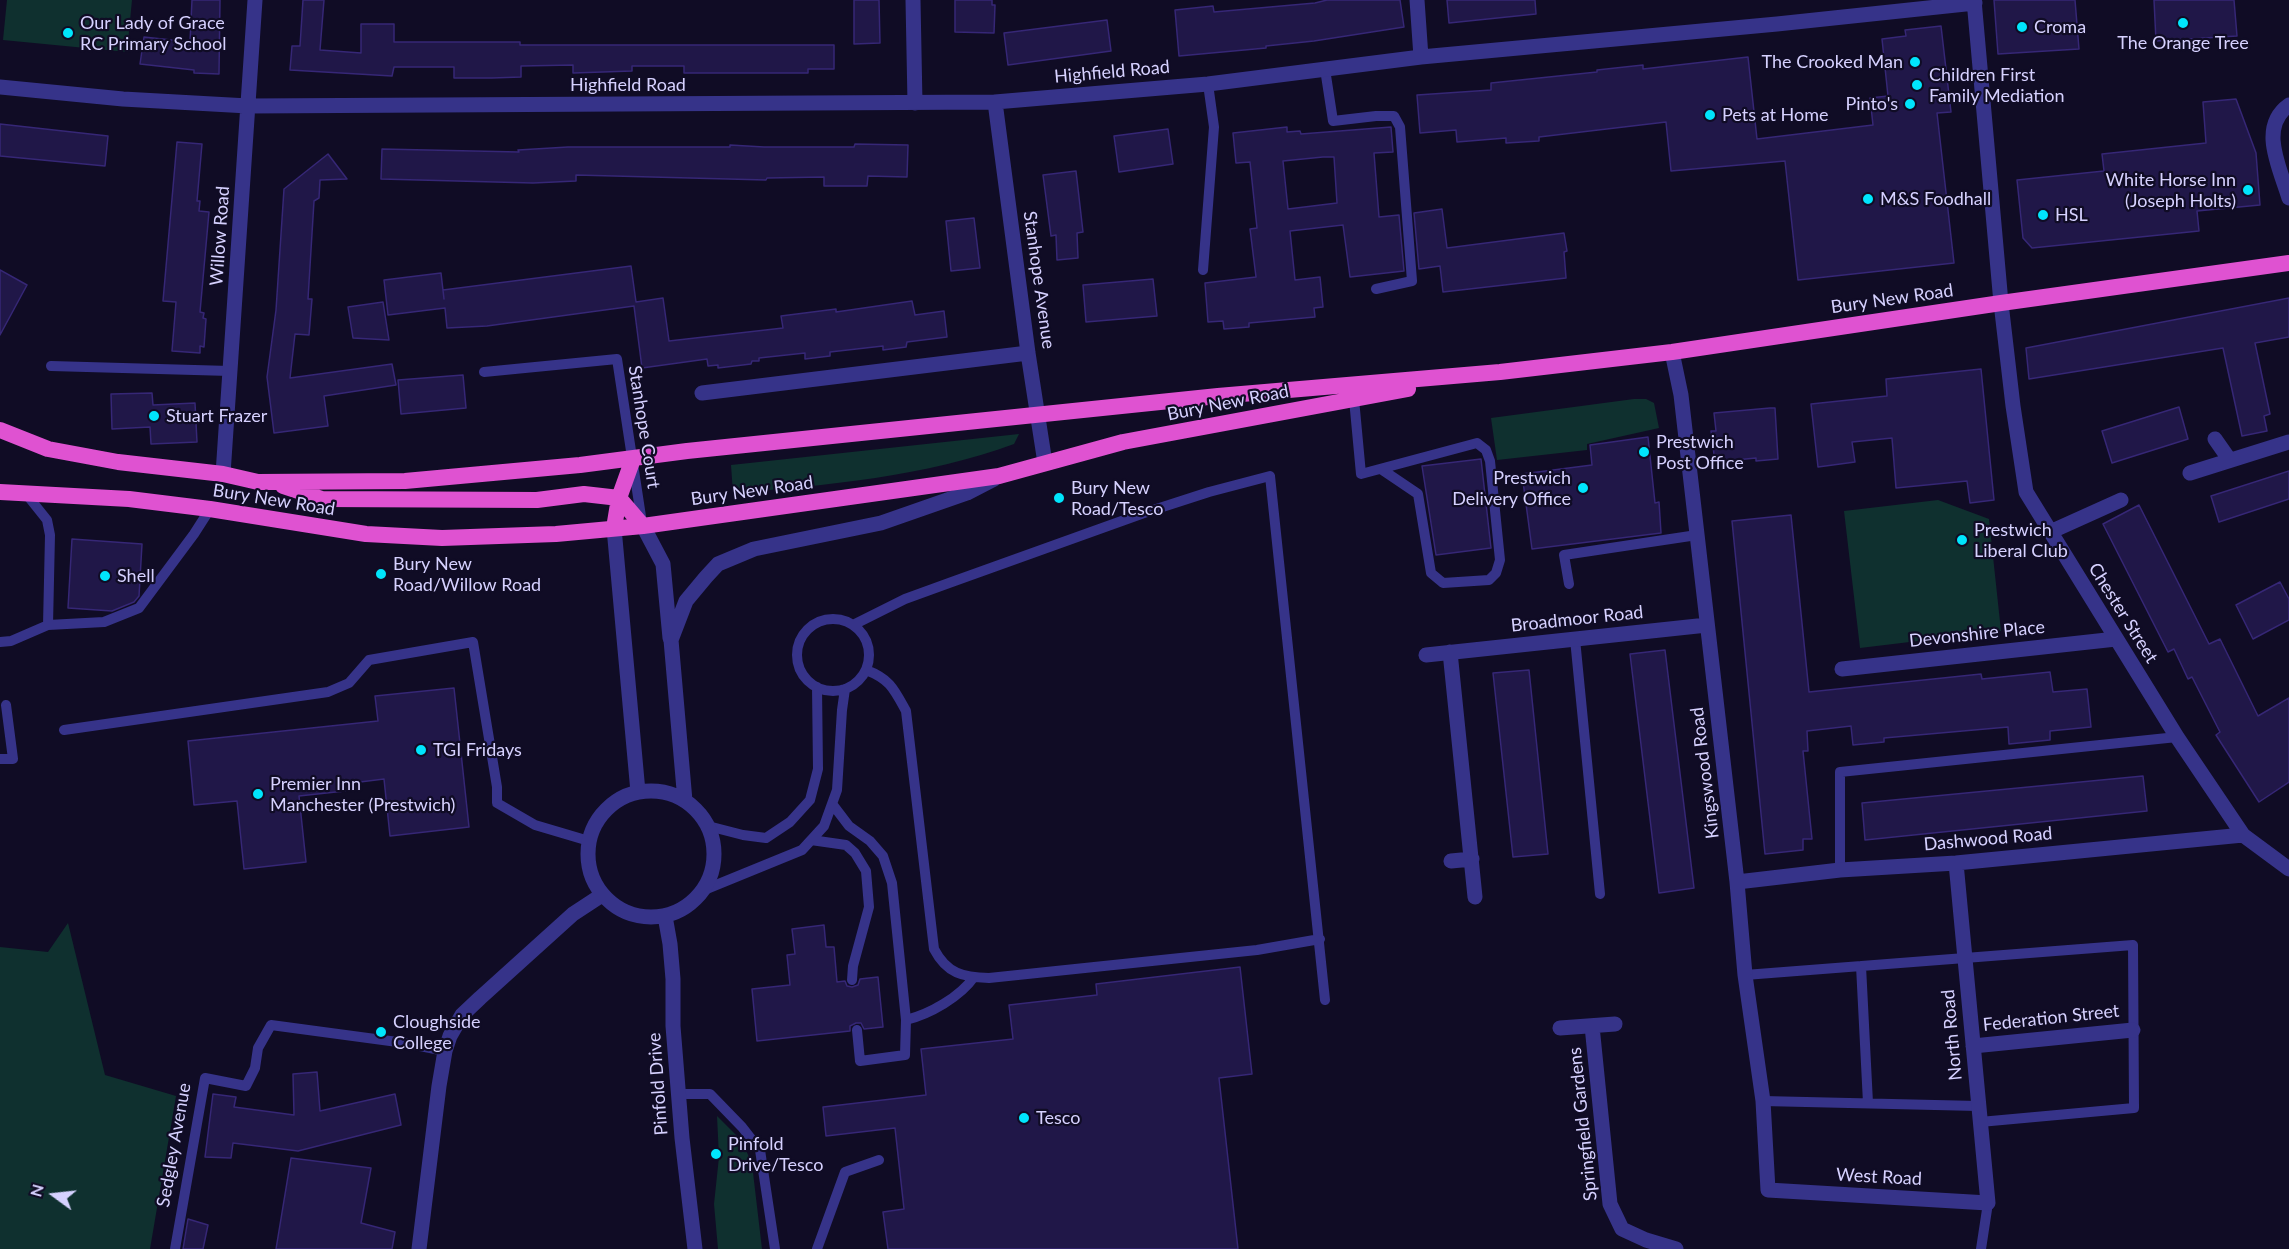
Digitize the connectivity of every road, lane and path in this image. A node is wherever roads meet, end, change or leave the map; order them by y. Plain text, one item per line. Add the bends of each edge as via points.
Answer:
1 (255, 0) edge
2 (913, 0) edge
3 (1417, 0) edge
4 (1975, 1) edge
5 (1421, 57) junction
6 (1325, 69) junction
7 (1208, 84) junction
8 (0, 87) edge
9 (995, 102) junction
10 (915, 103) junction
11 (2289, 105) edge
12 (248, 106) junction
13 (2289, 198) edge
14 (2289, 263) edge
15 (1203, 270) dead end
16 (1376, 289) dead end
17 (2001, 303) junction
18 (1672, 352) junction
19 (1028, 353) junction
20 (51, 366) dead end
21 (230, 371) junction
22 (483, 372) dead end
23 (1500, 372) junction
24 (702, 393) dead end
25 (1354, 399) junction
26 (1038, 414) junction
27 (0, 430) edge
28 (2215, 439) dead end
29 (2289, 442) edge
30 (633, 459) junction
31 (2229, 459) junction
32 (1045, 463) junction
33 (1381, 469) junction
34 (2190, 473) dead end
35 (223, 474) junction
36 (999, 476) junction
37 (271, 482) junction
38 (0, 492) edge
39 (27, 495) junction
40 (620, 498) junction
41 (2121, 500) dead end
42 (210, 509) junction
43 (643, 526) junction
44 (614, 528) junction
45 (2050, 532) junction
46 (1697, 535) junction
47 (1569, 584) dead end
48 (48, 625) junction
49 (853, 625) junction
50 (1707, 625) junction
51 (1575, 639) junction
52 (2116, 639) junction
53 (670, 640) junction
54 (0, 642) edge
55 (1450, 652) junction
56 (1426, 655) dead end
57 (1842, 669) dead end
58 (866, 670) junction
59 (817, 687) junction
60 (845, 689) junction
61 (6, 705) dead end
62 (64, 730) dead end
63 (2177, 737) junction
64 (0, 759) edge
65 (638, 792) junction
66 (685, 801) junction
67 (833, 805) junction
68 (708, 826) junction
69 (2243, 835) junction
70 (811, 840) junction
71 (589, 841) junction
72 (1472, 859) junction
73 (1451, 861) dead end
74 (1956, 863) junction
75 (2289, 869) edge
76 (1840, 870) junction
77 (1737, 882) junction
78 (704, 890) junction
79 (1600, 894) dead end
80 (602, 895) junction
81 (1475, 897) dead end
82 (665, 916) junction
83 (1320, 939) junction
84 (1965, 959) junction
85 (1861, 966) junction
86 (1745, 975) junction
87 (974, 977) junction
88 (852, 980) dead end
89 (1326, 1000) dead end
90 (906, 1020) junction
91 (1615, 1024) dead end
92 (1592, 1026) junction
93 (1560, 1028) dead end
94 (857, 1030) dead end
95 (2133, 1030) junction
96 (1973, 1046) junction
97 (445, 1051) junction
98 (678, 1094) junction
99 (1762, 1101) junction
100 (1868, 1103) junction
101 (1978, 1106) junction
102 (1980, 1122) junction
103 (879, 1160) dead end
104 (1768, 1190) joint
105 (1988, 1203) junction
106 (175, 1249) edge
107 (418, 1249) edge
108 (695, 1249) edge
109 (776, 1249) edge
110 (817, 1249) edge
111 (1676, 1249) edge
112 (1981, 1249) edge

1 - 12 street, Willow Road
2 - 10 street
3 - 5 street
4 - 5 street, Highfield Road via 1778,24
4 - 17 street, Chester Street
5 - 6 street, Highfield Road
6 - 7 street, Highfield Road
6 - 16 lane via 1333,121 1394,116 1400,127 1412,281
7 - 9 street, Highfield Road
7 - 15 lane via 1214,127
8 - 12 street, Highfield Road
9 - 10 street, Highfield Road
9 - 19 street, Stanhope Avenue
10 - 12 street, Highfield Road
11 - 13 street via 2278,115 2272,139
12 - 21 street, Willow Road
14 - 17 highway, Bury New Road
17 - 18 highway, Bury New Road
17 - 45 street, Chester Street via 2026,492
18 - 23 highway, Bury New Road
18 - 46 street, Kingswood Road via 1681,395
19 - 24 street
19 - 26 street, Stanhope Avenue
20 - 21 lane
21 - 35 street, Willow Road
22 - 30 lane, Stanhope Court via 617,359
23 - 25 highway, Bury New Road
23 - 26 highway, Bury New Road
25 - 32 highway, Bury New Road via 1123,442
25 - 33 lane via 1361,474
26 - 30 highway, Bury New Road
26 - 32 street, Stanhope Avenue
27 - 35 highway, Bury New Road via 48,449
28 - 31 street
29 - 31 street
30 - 37 highway, Bury New Road via 405,481
30 - 40 highway
30 - 43 lane, Stanhope Court
31 - 34 street
32 - 36 highway, Bury New Road
33 - 33 lane via 1477,443 1486,450 1500,560 1496,573 1489,580 1443,583 1431,573 1418,494
35 - 37 highway, Bury New Road
36 - 43 highway, Bury New Road
36 - 53 street via 967,493 881,523 754,549 718,564 686,601
37 - 40 highway via 322,499 537,500 584,494
38 - 39 highway, Bury New Road
39 - 42 highway, Bury New Road via 129,499
39 - 48 lane via 47,520 50,535
40 - 43 highway
40 - 44 highway
41 - 45 street
42 - 44 highway, Bury New Road via 366,534 442,538
42 - 48 lane via 139,608 104,622
43 - 44 highway, Bury New Road
43 - 53 street via 663,564
44 - 65 street
45 - 52 street, Chester Street
46 - 47 lane via 1564,555
46 - 50 street, Kingswood Road
48 - 54 lane
49 - 58 lane via 867,642
49 - 59 lane via 835,618 820,621 808,627 800,639 796,653 799,667 805,679
49 - 83 lane via 904,599 1144,513 1270,476
50 - 51 street, Broadmoor Road
50 - 77 street, Kingswood Road
51 - 55 street, Broadmoor Road
51 - 79 lane
52 - 57 street, Devonshire Place
52 - 63 street, Chester Street
53 - 66 street
55 - 56 street, Broadmoor Road
55 - 72 street
58 - 60 lane
58 - 87 lane via 881,675 892,686 906,711 934,949 951,971
59 - 60 lane
59 - 68 lane via 818,769 810,800 790,822 766,838
60 - 67 lane
61 - 64 lane via 14,759
62 - 71 lane via 328,692 349,683 369,660 473,642 497,803 535,825
63 - 69 street, Chester Street
63 - 76 lane via 1840,772
65 - 66 street via 670,794
65 - 71 street via 606,809
66 - 68 street
67 - 70 lane via 824,826
67 - 90 lane via 849,826 883,856 888,869
68 - 78 street via 714,847 712,869
69 - 74 street, Dashwood Road
69 - 75 street, Chester Street
70 - 78 lane via 802,850
70 - 88 lane via 846,845 866,871 869,907
71 - 80 street via 592,879
72 - 73 street
72 - 81 street
74 - 76 street, Dashwood Road
74 - 84 street, North Road
76 - 77 street, Dashwood Road
77 - 86 street, Kingswood Road
78 - 82 street via 680,911
80 - 82 street via 630,914 647,918
80 - 97 street via 573,914 462,1015
82 - 98 street, Pinfold Drive via 673,979
83 - 87 lane via 1257,950
83 - 89 lane
84 - 85 lane
84 - 95 lane via 2133,945
84 - 96 street, North Road
85 - 86 lane
85 - 100 lane
86 - 99 street, Kingswood Road
87 - 90 lane via 964,991 920,1017
90 - 94 lane via 905,1055 860,1061
91 - 92 street, Springfield Gardens
92 - 93 street, Springfield Gardens
92 - 111 street, Springfield Gardens via 1610,1204 1622,1229
95 - 96 street, Federation Street
95 - 102 lane via 2134,1108
96 - 101 street, North Road
97 - 106 lane, Sedgley Avenue via 271,1025 258,1048 255,1068 246,1086 205,1078
97 - 107 street
98 - 108 street, Pinfold Drive
98 - 109 lane via 710,1094 760,1150
99 - 100 lane
99 - 104 street, Kingswood Road
100 - 101 lane
101 - 102 street, North Road
102 - 105 street, North Road
103 - 110 lane via 845,1172
104 - 105 street, West Road
105 - 112 lane

